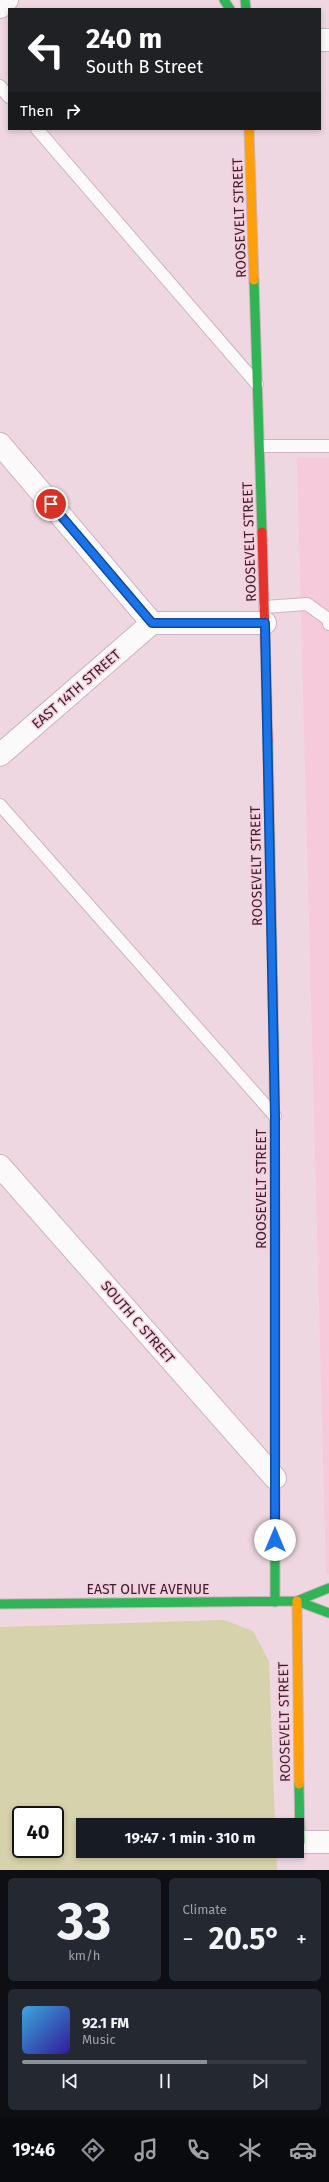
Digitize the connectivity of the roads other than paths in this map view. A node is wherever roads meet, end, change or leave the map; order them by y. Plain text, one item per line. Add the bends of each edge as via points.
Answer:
1 (7, 0) edge
2 (0, 7) edge
3 (0, 86) edge
4 (8, 95) edge
5 (38, 130) edge
6 (249, 130) edge
7 (259, 387) junction
8 (0, 444) edge
9 (260, 446) junction
10 (329, 446) edge
11 (265, 615) junction
12 (152, 623) junction
13 (329, 624) edge
14 (0, 755) edge
15 (0, 805) edge
16 (275, 1116) junction
17 (0, 1166) edge
18 (275, 1478) junction
19 (329, 1588) edge
20 (275, 1602) junction
21 (297, 1602) junction
22 (0, 1604) edge
23 (329, 1613) edge
24 (300, 1818) edge
25 (304, 1842) edge
26 (329, 1842) edge

1 - 2 street
3 - 4 lane
5 - 7 lane
6 - 7 street, ROOSEVELT STREET
7 - 9 street, ROOSEVELT STREET
8 - 12 street
9 - 10 lane
9 - 11 street, ROOSEVELT STREET
11 - 12 street
11 - 13 lane via 307,604 328,619
11 - 16 street, ROOSEVELT STREET
12 - 14 street, EAST 14TH STREET
15 - 16 lane
16 - 18 street, ROOSEVELT STREET
17 - 18 street, SOUTH C STREET
18 - 20 street, ROOSEVELT STREET
19 - 21 street, EAST OLIVE AVENUE
20 - 21 street, EAST OLIVE AVENUE
20 - 22 street, EAST OLIVE AVENUE
21 - 23 street, EAST OLIVE AVENUE
21 - 24 street, ROOSEVELT STREET
25 - 26 street

